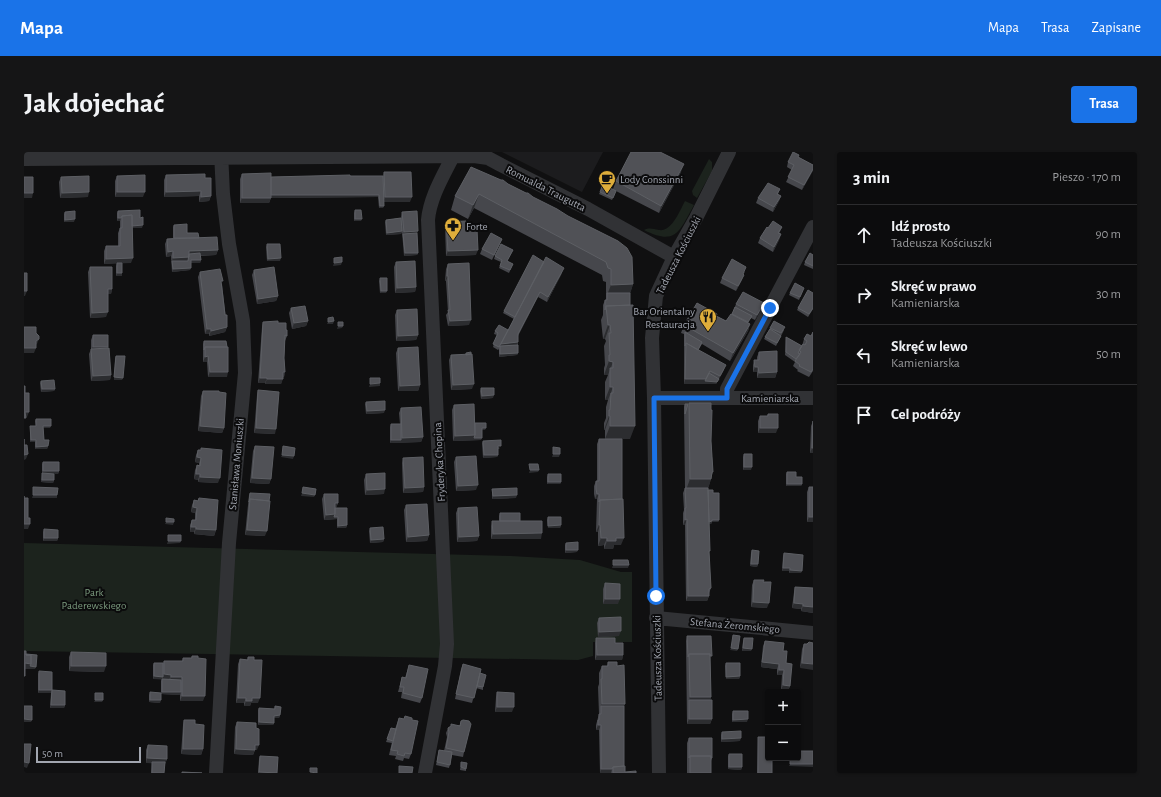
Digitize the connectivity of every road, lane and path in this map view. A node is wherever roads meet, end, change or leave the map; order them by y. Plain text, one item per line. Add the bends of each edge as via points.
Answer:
1 (729, 152) edge
2 (220, 154) edge
3 (338, 154) edge
4 (455, 154) edge
5 (24, 159) edge
6 (813, 227) edge
7 (674, 257) junction
8 (654, 398) junction
9 (727, 398) junction
10 (813, 398) edge
11 (656, 618) junction
12 (813, 633) edge
13 (216, 773) edge
14 (424, 773) edge
15 (659, 773) edge

1 - 7 street, Tadeusza Kościuszki
2 - 3 street, Romualda Traugutta
2 - 5 street, Romualda Traugutta
2 - 13 street, Stanisława Moniuszki via 229,244 243,321 245,373 229,543
3 - 4 street, Romualda Traugutta
4 - 7 street, Romualda Traugutta via 488,158
4 - 14 street, Fryderyka Chopina via 432,202 428,220 447,644
6 - 9 street, Kamieniarska via 727,389
7 - 8 street, Tadeusza Kościuszki via 656,296 654,309
8 - 9 street, Kamieniarska
8 - 11 street, Tadeusza Kościuszki
9 - 10 street, Kamieniarska
11 - 12 street, Stefana Żeromskiego
11 - 15 street, Tadeusza Kościuszki

